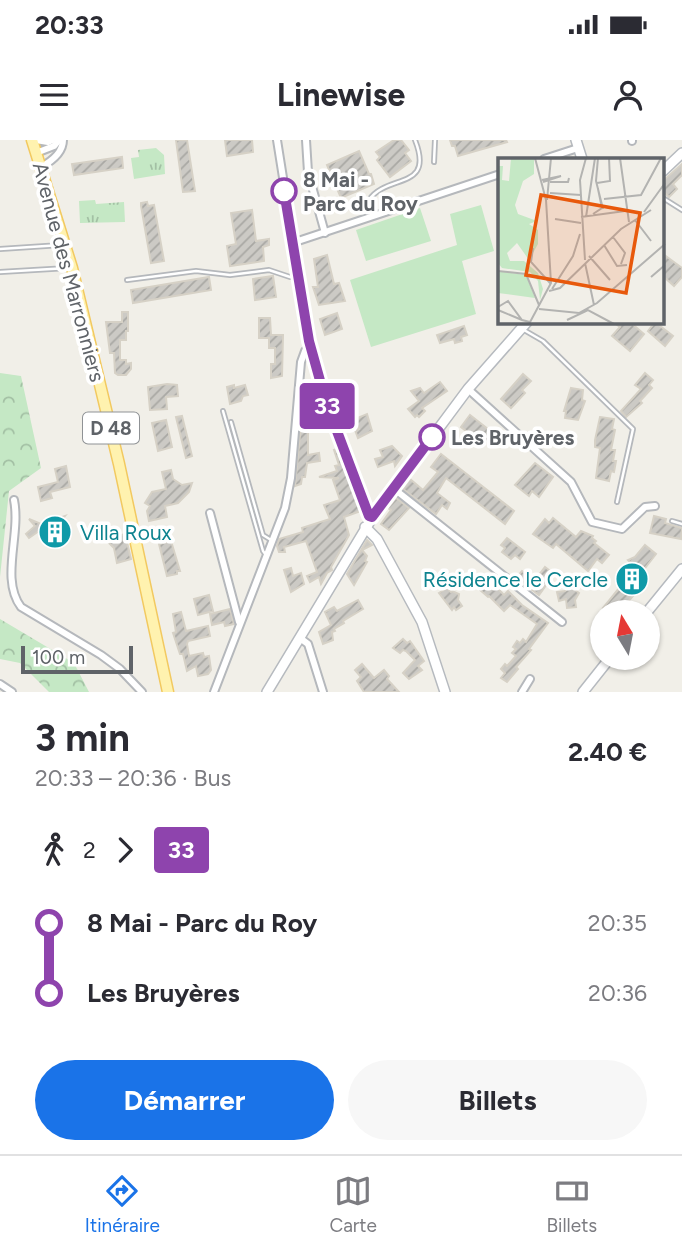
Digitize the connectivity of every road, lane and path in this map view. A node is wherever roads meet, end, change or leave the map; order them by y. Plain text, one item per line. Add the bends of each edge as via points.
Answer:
1 (34, 140) edge
2 (52, 140) edge
3 (61, 140) edge
4 (276, 140) edge
5 (306, 140) edge
6 (415, 140) edge
7 (435, 140) edge
8 (577, 144) edge
9 (36, 153) junction
10 (682, 153) edge
11 (546, 158) edge
12 (434, 162) dead end
13 (41, 167) junction
14 (664, 170) edge
15 (498, 175) edge
16 (664, 199) edge
17 (370, 206) dead end
18 (682, 210) edge
19 (325, 233) junction
20 (292, 243) junction
21 (65, 245) junction
22 (0, 249) edge
23 (72, 268) junction
24 (0, 272) edge
25 (298, 277) junction
26 (127, 280) dead end
27 (524, 325) edge
28 (310, 345) junction
29 (468, 389) junction
30 (223, 411) dead end
31 (232, 422) dead end
32 (393, 488) junction
33 (13, 500) dead end
34 (617, 502) dead end
35 (655, 506) dead end
36 (210, 513) dead end
37 (372, 517) junction
38 (672, 521) dead end
39 (682, 524) edge
40 (365, 527) junction
41 (272, 540) junction
42 (266, 555) junction
43 (682, 569) edge
44 (657, 600) edge
45 (562, 622) dead end
46 (240, 624) junction
47 (300, 638) junction
48 (600, 670) edge
49 (530, 679) dead end
50 (0, 684) edge
51 (12, 692) edge
52 (142, 692) edge
53 (168, 692) edge
54 (214, 692) edge
55 (267, 692) edge
56 (323, 692) edge
57 (445, 692) edge
58 (522, 692) edge
59 (583, 692) edge

1 - 2 street
1 - 9 main road, Avenue des Marronniers / D 48
3 - 9 street
3 - 13 street via 55,158
4 - 20 street
5 - 19 street via 308,172
6 - 17 lane via 421,157 415,173 379,190 369,200
7 - 12 lane
8 - 11 street
9 - 13 main road, Avenue des Marronniers / D 48
10 - 14 main road
13 - 21 main road, Avenue des Marronniers / D 48
15 - 19 street
16 - 18 lane
19 - 20 street
20 - 25 street
21 - 22 lane
21 - 23 main road, Avenue des Marronniers / D 48
23 - 24 lane
23 - 53 main road, Avenue des Marronniers / D 48
25 - 26 lane via 269,270 230,275 196,271
25 - 28 street
27 - 29 main road
27 - 34 lane via 633,429
28 - 37 street via 326,402
28 - 41 street via 302,362 291,478
29 - 32 main road
29 - 35 street via 571,482 592,523 622,529 645,507
30 - 42 lane
31 - 41 lane via 264,535
32 - 37 main road
32 - 45 street
33 - 52 street via 16,514 6,582 12,599 101,655
36 - 46 street
37 - 40 main road
38 - 39 lane
40 - 47 main road
40 - 57 main road via 377,539 422,622
41 - 42 street
42 - 46 street
43 - 44 main road
46 - 54 street
47 - 55 main road
47 - 56 street via 308,644
48 - 59 main road
49 - 58 street
50 - 51 street

